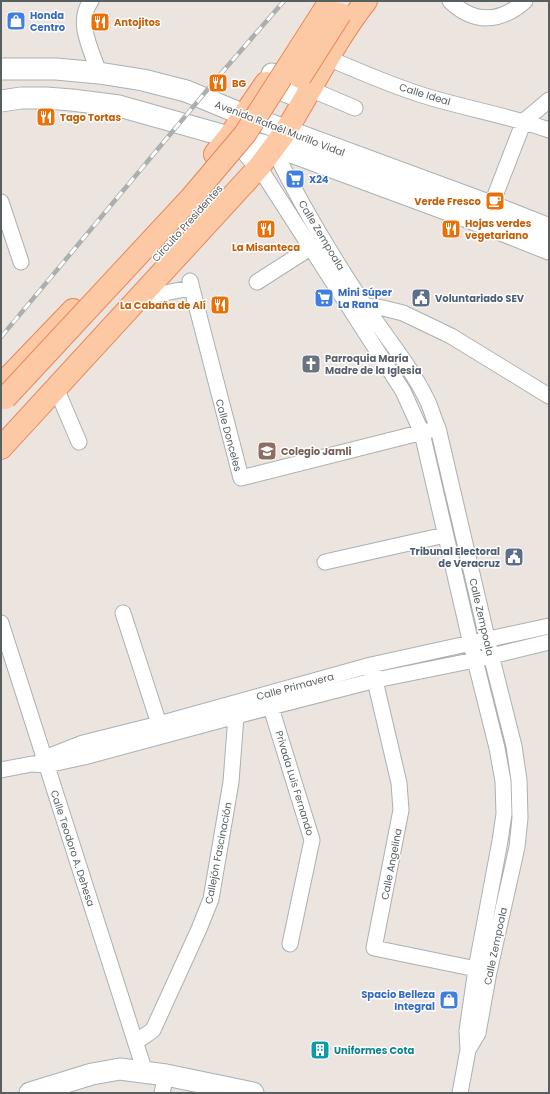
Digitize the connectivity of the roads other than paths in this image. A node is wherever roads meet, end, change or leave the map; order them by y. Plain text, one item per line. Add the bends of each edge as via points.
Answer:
1 (91, 1) edge
2 (366, 1) edge
3 (450, 1) edge
4 (525, 1) edge
5 (333, 5) edge
6 (328, 58) junction
7 (1, 69) edge
8 (99, 73) junction
9 (272, 74) junction
10 (308, 93) junction
11 (1, 100) edge
12 (549, 100) edge
13 (354, 108) dead end
14 (244, 115) junction
15 (524, 121) junction
16 (286, 130) junction
17 (549, 130) edge
18 (229, 137) junction
19 (273, 148) junction
20 (259, 167) junction
21 (368, 171) junction
22 (1, 202) edge
23 (492, 206) junction
24 (160, 218) junction
25 (549, 229) edge
26 (189, 243) junction
27 (310, 248) junction
28 (549, 249) edge
29 (21, 262) dead end
30 (257, 282) dead end
31 (137, 298) junction
32 (359, 310) junction
33 (56, 388) junction
34 (549, 396) edge
35 (7, 398) edge
36 (1, 428) edge
37 (438, 428) junction
38 (422, 433) junction
39 (80, 442) dead end
40 (1, 448) edge
41 (445, 535) junction
42 (325, 562) dead end
43 (123, 613) dead end
44 (1, 623) edge
45 (549, 626) edge
46 (488, 640) junction
47 (549, 642) edge
48 (471, 644) junction
49 (491, 655) junction
50 (474, 660) junction
51 (371, 665) junction
52 (376, 680) junction
53 (266, 694) junction
54 (272, 708) junction
55 (236, 716) junction
56 (158, 724) junction
57 (41, 762) junction
58 (1, 770) edge
59 (290, 944) dead end
60 (482, 971) junction
61 (136, 1042) junction
62 (146, 1072) junction
63 (164, 1084) edge
64 (30, 1093) edge
65 (253, 1093) edge
66 (460, 1093) edge

1 - 8 street via 84,18 84,30
2 - 6 main road
3 - 4 street via 475,18 495,18 516,9
5 - 9 main road
5 - 35 main road, Circuito Presidentes, bridge via 240,140 190,199
6 - 10 main road
6 - 15 street, Calle Ideal via 420,94
7 - 8 main road, Avenida Rafaél Murillo Vidal via 56,69
8 - 14 main road, Avenida Rafaél Murillo Vidal via 143,80 186,91
9 - 10 main road via 278,86 291,94
9 - 14 main road
10 - 13 street
10 - 16 main road
11 - 18 main road, Avenida Rafaél Murillo Vidal via 65,99 119,106
12 - 15 street
14 - 16 main road, Avenida Rafaél Murillo Vidal
14 - 18 main road
14 - 19 street, Calle Zempoala
15 - 17 street, Calle Ideal
15 - 23 street
16 - 19 main road
16 - 21 main road, Avenida Rafaél Murillo Vidal
18 - 19 main road, Avenida Rafaél Murillo Vidal
18 - 20 street, Calle Zempoala via 246,150
18 - 24 main road
19 - 20 main road
19 - 21 main road, Avenida Rafaél Murillo Vidal via 318,161
19 - 32 street, Calle Zempoala
20 - 26 main road
20 - 27 street, Calle Zempoala
21 - 23 main road, Avenida Rafaél Murillo Vidal
21 - 28 main road, Avenida Rafaél Murillo Vidal via 478,221
22 - 29 street
23 - 25 main road, Avenida Rafaél Murillo Vidal
24 - 26 main road via 174,216 185,223 189,229
24 - 35 main road
26 - 31 main road
27 - 30 street
27 - 32 street, Calle Zempoala
31 - 33 main road
31 - 38 street, Calle Donceles via 190,284 241,478
32 - 34 street via 383,308 403,313 451,336
32 - 37 street, Calle Zempoala via 418,384
32 - 38 street, Calle Zempoala via 404,391
33 - 39 street
33 - 40 main road
35 - 36 main road, Circuito Presidentes
37 - 38 street, Calle Donceles
37 - 46 street, Calle Zempoala
38 - 41 street, Calle Zempoala
41 - 42 street
41 - 48 street, Calle Zempoala
43 - 56 street
44 - 57 street, Calle Teodoro A. Dehesa
45 - 46 street, Calle Primavera
46 - 48 street, Calle Primavera
46 - 49 street, Calle Zempoala
47 - 49 street, Calle Primavera
48 - 50 street, Calle Zempoala
48 - 51 street, Calle Primavera
49 - 50 street, Calle Primavera
49 - 60 street, Calle Zempoala via 514,746 519,780 520,818 517,847
50 - 52 street, Calle Primavera
50 - 60 street, Calle Zempoala via 497,748 503,781 504,814
51 - 52 street, Calle Angelina
51 - 53 street, Calle Primavera
52 - 54 street, Calle Primavera
52 - 60 street, Calle Angelina via 399,783 401,810 374,948
53 - 54 street, Privada Luis Fernando
53 - 56 street, Calle Primavera
54 - 55 street, Calle Primavera
54 - 59 street, Privada Luis Fernando via 312,840
55 - 57 street, Calle Primavera via 84,757
55 - 61 street, Callejón Fascinación via 231,782 211,899 153,1030
56 - 57 street, Calle Primavera via 83,743
57 - 58 street
57 - 61 street, Calle Teodoro A. Dehesa
60 - 66 street, Calle Zempoala via 467,1031 468,1050
61 - 62 street, Calle Teodoro A. Dehesa
62 - 63 main road
62 - 64 main road via 120,1069 92,1074
63 - 65 main road

